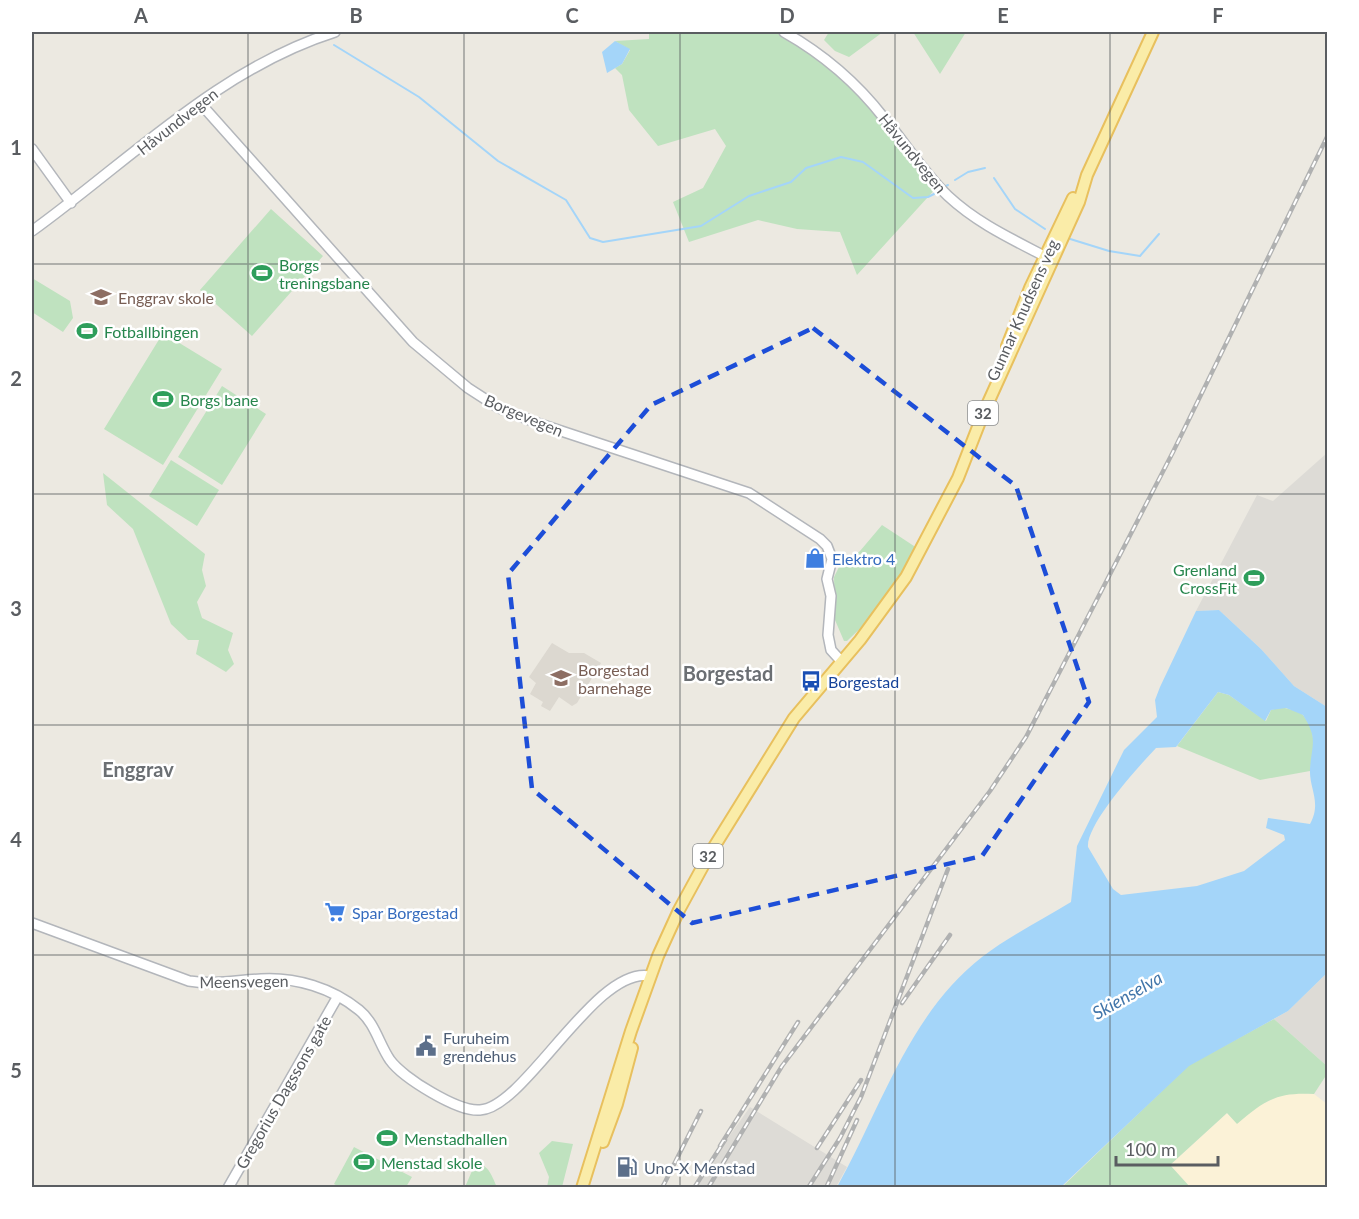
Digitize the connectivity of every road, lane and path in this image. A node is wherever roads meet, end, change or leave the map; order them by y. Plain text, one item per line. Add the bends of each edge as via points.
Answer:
1 (335, 32) edge
2 (784, 32) edge
3 (1154, 32) edge
4 (200, 102) junction
5 (32, 149) edge
6 (71, 203) junction
7 (32, 231) edge
8 (1049, 258) junction
9 (838, 659) junction
10 (32, 923) edge
11 (651, 976) junction
12 (338, 996) junction
13 (228, 1188) edge
14 (582, 1188) edge

1 - 4 street, Håvundvegen via 261,63
2 - 8 street, Håvundvegen via 824,57 854,83 953,201 984,224
3 - 8 main road, Gunnar Knudsens veg / 32
4 - 6 street, Håvundvegen
4 - 9 street, Borgevegen via 413,342 468,388 499,408 540,424 749,493 820,539 827,546 832,563 827,579 831,596 828,635
5 - 6 street
6 - 7 street, Håvundvegen
8 - 9 main road, Gunnar Knudsens veg / 32 via 971,425 938,514 898,591
9 - 11 main road, Gunnar Knudsens veg / 32 via 812,687 688,891
10 - 12 street, Meensvegen via 189,981 288,979
11 - 12 street, Meensvegen via 632,977 600,999 509,1094 493,1107 477,1111 436,1094 398,1070 366,1017
11 - 14 main road, Gunnar Knudsens veg / 32
12 - 13 street, Gregorius Dagssons gate

